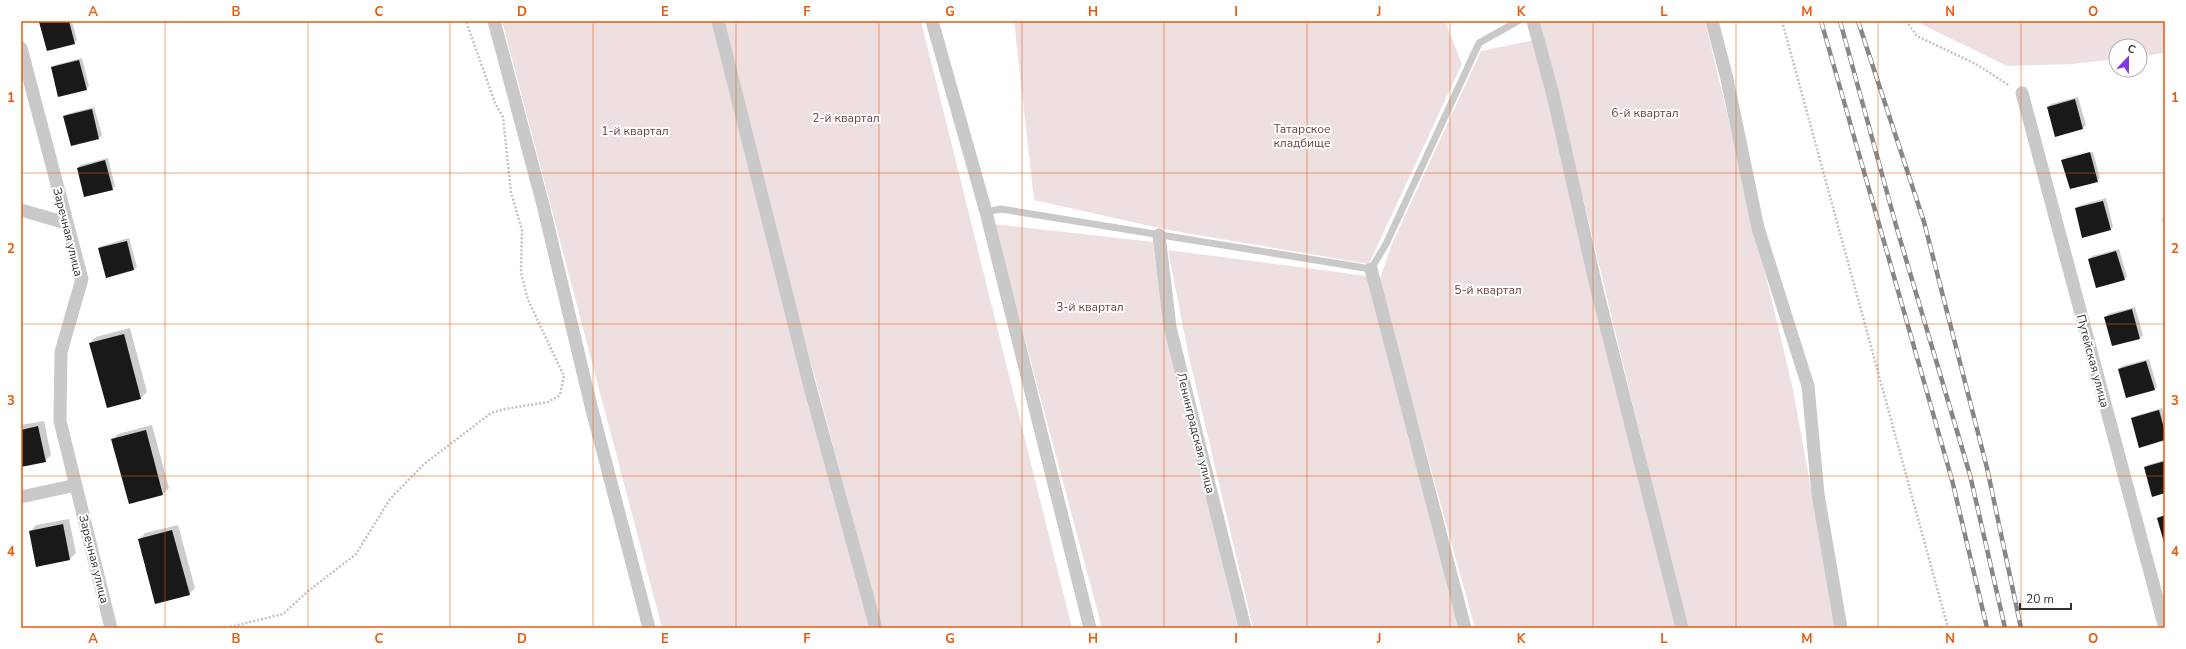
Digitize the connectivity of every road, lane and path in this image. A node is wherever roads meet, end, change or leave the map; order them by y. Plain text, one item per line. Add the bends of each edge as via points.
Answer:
1 (466, 21) edge
2 (494, 21) edge
3 (718, 21) edge
4 (932, 21) edge
5 (1518, 21) edge
6 (1533, 21) edge
7 (1712, 21) edge
8 (1782, 21) edge
9 (1906, 21) edge
10 (21, 48) edge
11 (2022, 93) joint
12 (21, 210) edge
13 (986, 212) junction
14 (66, 223) junction
15 (1159, 235) junction
16 (1371, 269) junction
17 (76, 485) junction
18 (21, 497) edge
19 (111, 628) edge
20 (226, 628) edge
21 (649, 628) edge
22 (876, 628) edge
23 (1090, 628) edge
24 (1244, 628) edge
25 (1465, 628) edge
26 (1682, 628) edge
27 (1841, 628) edge
28 (1948, 628) edge
29 (2165, 628) edge

1 - 20 path via 495,103 503,117 511,192 522,230 521,273 528,300 564,376 560,395 548,402 491,413 424,464 390,499 356,554 283,614
2 - 21 street
3 - 22 street via 810,387
4 - 13 street
5 - 16 lane via 1479,42 1386,244
6 - 26 street
7 - 27 street via 1727,79 1758,228 1808,386 1818,494
8 - 28 path
9 - 11 path via 1917,36 1976,64
10 - 14 street, Заречная улица
11 - 29 street, Путейская улица
12 - 14 street
13 - 15 lane via 1000,209
13 - 23 street
14 - 17 street, Заречная улица via 82,279 61,352 60,421
15 - 16 lane
15 - 24 street, Ленинградская улица via 1170,327
16 - 25 street
17 - 18 street
17 - 19 street, Заречная улица

